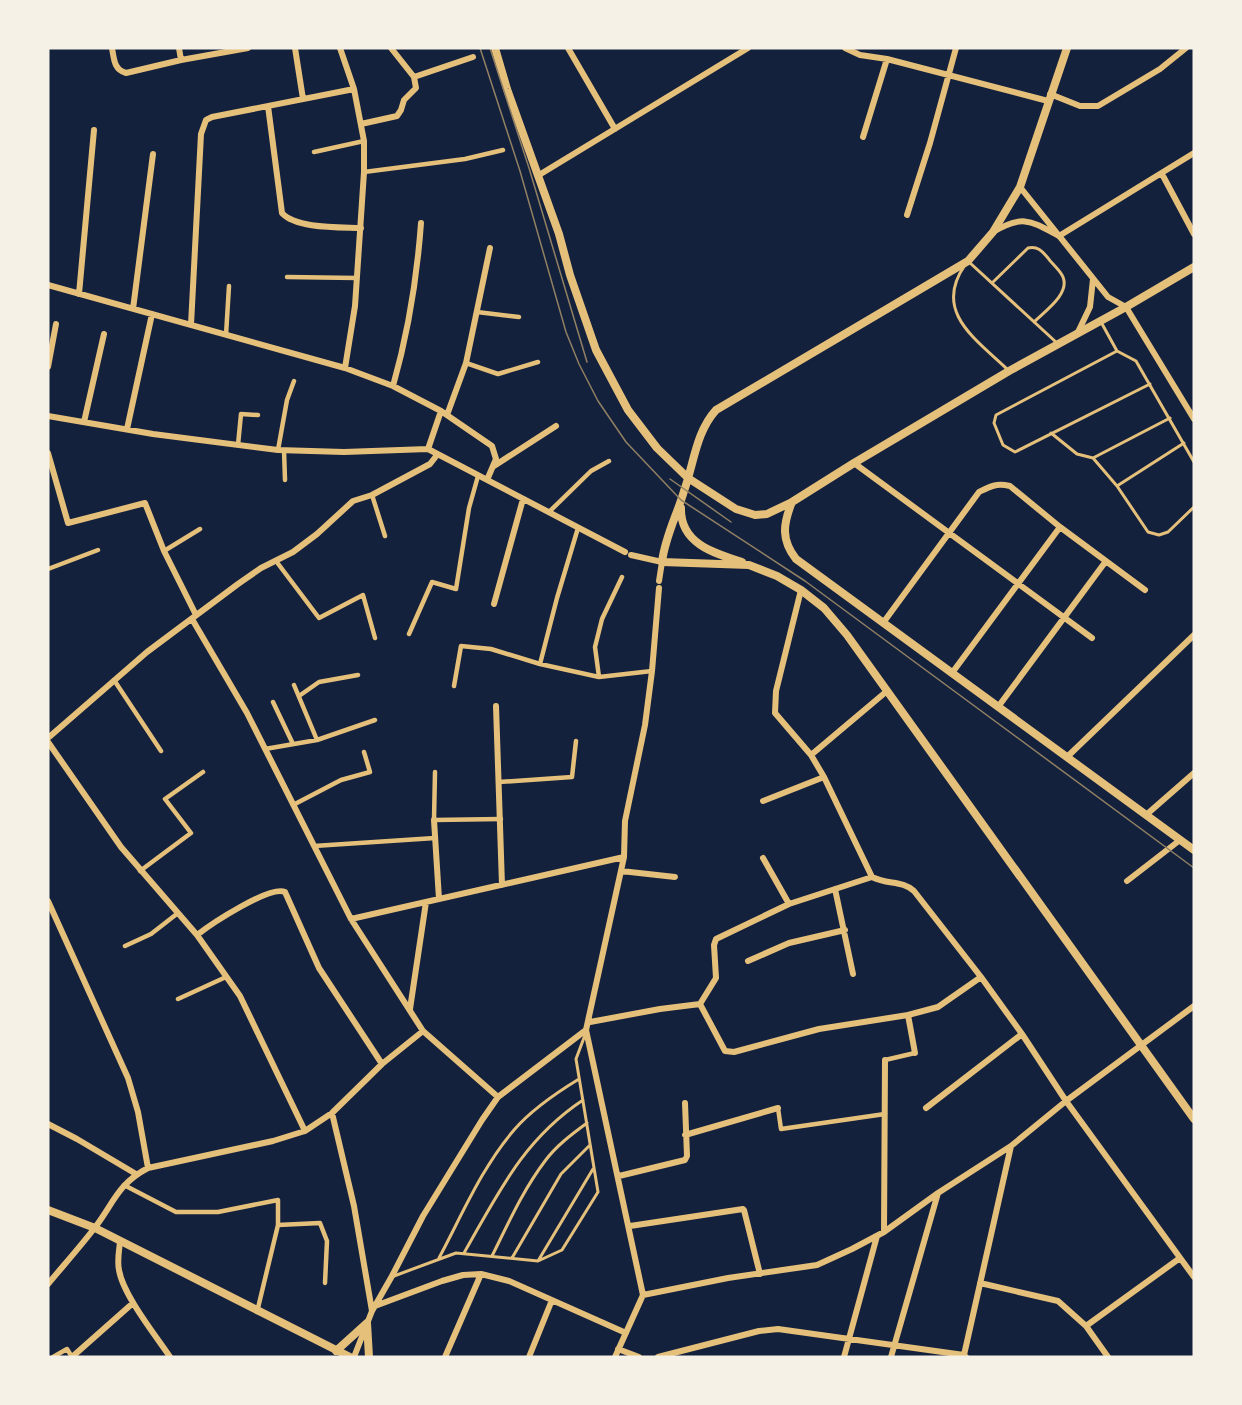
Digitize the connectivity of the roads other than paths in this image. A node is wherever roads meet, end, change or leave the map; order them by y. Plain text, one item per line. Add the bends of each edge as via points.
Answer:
1 (112, 48) edge
2 (179, 48) edge
3 (248, 48) edge
4 (295, 48) edge
5 (340, 48) edge
6 (391, 48) edge
7 (495, 48) edge
8 (568, 48) edge
9 (748, 48) edge
10 (845, 48) edge
11 (956, 48) edge
12 (1067, 48) edge
13 (1186, 48) edge
14 (472, 57) dead end
15 (887, 59) junction
16 (181, 60) junction
17 (948, 74) junction
18 (414, 77) junction
19 (354, 89) junction
20 (1049, 97) junction
21 (303, 99) junction
22 (268, 106) junction
23 (361, 124) junction
24 (615, 129) junction
25 (94, 130) dead end
26 (863, 137) dead end
27 (364, 141) junction
28 (503, 150) dead end
29 (314, 152) dead end
30 (1194, 153) edge
31 (153, 154) dead end
32 (364, 172) junction
33 (1161, 174) junction
34 (539, 175) junction
35 (1020, 188) junction
36 (907, 216) dead end
37 (421, 223) dead end
38 (361, 228) junction
39 (993, 232) junction
40 (1194, 234) edge
41 (1059, 236) junction
42 (490, 248) dead end
43 (968, 261) junction
44 (1194, 267) edge
45 (287, 278) dead end
46 (357, 278) junction
47 (1093, 279) junction
48 (992, 283) junction
49 (48, 285) edge
50 (229, 286) dead end
51 (79, 294) junction
52 (1126, 307) junction
53 (133, 309) junction
54 (477, 312) junction
55 (152, 314) junction
56 (519, 316) dead end
57 (1100, 320) junction
58 (1034, 322) junction
59 (56, 324) dead end
60 (191, 326) junction
61 (1078, 332) junction
62 (104, 334) dead end
63 (226, 335) junction
64 (1058, 344) junction
65 (1117, 351) junction
66 (538, 362) dead end
67 (466, 363) junction
68 (48, 367) edge
69 (345, 368) junction
70 (1009, 371) junction
71 (294, 381) dead end
72 (1150, 384) junction
73 (393, 386) junction
74 (444, 413) junction
75 (258, 415) dead end
76 (48, 416) edge
77 (1170, 418) junction
78 (1194, 419) edge
79 (84, 422) junction
80 (556, 426) dead end
81 (127, 429) junction
82 (1051, 434) junction
83 (1184, 443) junction
84 (238, 445) junction
85 (428, 449) junction
86 (281, 450) junction
87 (48, 453) edge
88 (437, 455) junction
89 (1093, 458) junction
90 (609, 461) dead end
91 (1194, 462) edge
92 (854, 463) junction
93 (494, 467) junction
94 (478, 476) junction
95 (688, 478) junction
96 (285, 480) dead end
97 (487, 480) junction
98 (1117, 486) junction
99 (372, 495) junction
100 (523, 499) junction
101 (681, 500) junction
102 (792, 502) junction
103 (1194, 507) edge
104 (549, 512) junction
105 (1060, 527) junction
106 (578, 528) junction
107 (200, 529) dead end
108 (949, 533) junction
109 (385, 536) dead end
110 (98, 550) dead end
111 (164, 551) junction
112 (276, 561) junction
113 (1106, 561) junction
114 (662, 562) junction
115 (749, 565) junction
116 (48, 569) edge
117 (622, 577) dead end
118 (1018, 584) junction
119 (801, 590) junction
120 (1145, 590) dead end
121 (494, 604) dead end
122 (194, 617) junction
123 (1064, 617) junction
124 (883, 623) junction
125 (409, 634) dead end
126 (1194, 635) edge
127 (375, 638) dead end
128 (1092, 638) dead end
129 (540, 664) junction
130 (652, 672) junction
131 (952, 673) junction
132 (357, 675) dead end
133 (599, 677) junction
134 (114, 680) junction
135 (294, 685) dead end
136 (454, 686) dead end
137 (887, 691) junction
138 (299, 696) junction
139 (273, 702) dead end
140 (496, 706) dead end
141 (998, 707) junction
142 (375, 720) dead end
143 (48, 740) edge
144 (317, 740) junction
145 (576, 741) dead end
146 (293, 744) junction
147 (265, 749) junction
148 (161, 751) dead end
149 (364, 752) dead end
150 (811, 755) junction
151 (1068, 758) junction
152 (435, 771) dead end
153 (203, 772) dead end
154 (1194, 773) edge
155 (824, 777) junction
156 (499, 782) junction
157 (763, 801) dead end
158 (293, 805) junction
159 (1146, 815) junction
160 (501, 819) junction
161 (434, 820) junction
162 (435, 838) junction
163 (1180, 840) junction
164 (314, 846) junction
165 (1194, 850) edge
166 (624, 856) junction
167 (763, 858) dead end
168 (140, 871) junction
169 (621, 871) junction
170 (872, 876) junction
171 (675, 877) dead end
172 (1127, 880) dead end
173 (502, 885) junction
174 (835, 889) junction
175 (439, 899) junction
176 (48, 901) edge
177 (426, 902) junction
178 (789, 904) junction
179 (179, 912) junction
180 (351, 919) junction
181 (845, 930) junction
182 (197, 935) junction
183 (125, 946) dead end
184 (748, 961) dead end
185 (853, 974) dead end
186 (226, 976) junction
187 (981, 977) junction
188 (178, 999) dead end
189 (700, 1004) junction
190 (1194, 1006) edge
191 (410, 1010) junction
192 (908, 1015) junction
193 (590, 1022) junction
194 (586, 1030) junction
195 (423, 1031) junction
196 (1023, 1034) junction
197 (1141, 1046) junction
198 (915, 1053) joint
199 (885, 1060) joint
200 (382, 1064) junction
201 (579, 1079) junction
202 (498, 1097) junction
203 (583, 1100) junction
204 (1066, 1101) junction
205 (685, 1103) dead end
206 (778, 1108) joint
207 (926, 1108) dead end
208 (332, 1113) junction
209 (885, 1114) junction
210 (1194, 1119) edge
211 (586, 1123) junction
212 (48, 1124) edge
213 (305, 1131) junction
214 (685, 1135) junction
215 (590, 1145) junction
216 (1011, 1146) junction
217 (594, 1167) junction
218 (148, 1168) junction
219 (136, 1174) junction
220 (619, 1176) junction
221 (123, 1185) junction
222 (938, 1193) junction
223 (48, 1210) edge
224 (278, 1225) junction
225 (630, 1226) junction
226 (95, 1228) junction
227 (884, 1232) junction
228 (877, 1236) junction
229 (120, 1242) junction
230 (464, 1254) junction
231 (492, 1256) junction
232 (1180, 1257) junction
233 (512, 1258) junction
234 (438, 1259) junction
235 (538, 1261) junction
236 (482, 1274) junction
237 (760, 1274) junction
238 (392, 1276) junction
239 (1194, 1277) edge
240 (325, 1283) dead end
241 (980, 1283) junction
242 (48, 1284) edge
243 (643, 1295) junction
244 (552, 1300) junction
245 (133, 1303) junction
246 (373, 1308) junction
247 (257, 1312) junction
248 (367, 1323) junction
249 (1086, 1326) junction
250 (626, 1333) junction
251 (849, 1339) junction
252 (894, 1346) junction
253 (618, 1349) junction
254 (336, 1351) junction
255 (965, 1356) edge
256 (53, 1357) edge
257 (72, 1357) edge
258 (170, 1357) edge
259 (352, 1357) edge
260 (369, 1357) edge
261 (445, 1357) edge
262 (529, 1357) edge
263 (615, 1357) edge
264 (639, 1357) edge
265 (658, 1357) edge
266 (844, 1357) edge
267 (891, 1357) edge
268 (1108, 1357) edge

1 - 16 street via 116,66 123,73
2 - 16 street
3 - 16 street
4 - 21 street
5 - 19 street
6 - 18 street
7 - 34 street
8 - 24 street
9 - 24 street
10 - 15 street
11 - 17 street
12 - 20 street
13 - 20 street via 1160,69 1098,106 1080,106
14 - 18 street
15 - 17 street
15 - 26 street
17 - 20 street
17 - 36 street
18 - 23 street via 416,88 404,100 397,116
19 - 21 street
19 - 23 street
20 - 35 street
21 - 22 street
22 - 38 street via 282,213 298,223
22 - 60 street via 212,117 202,130
23 - 27 street
24 - 34 street
25 - 51 street
27 - 29 street
27 - 32 street
28 - 32 street
30 - 33 street
31 - 53 street
32 - 38 street
33 - 40 street
33 - 41 street
34 - 95 street via 596,350 628,410 657,448
35 - 39 street
35 - 41 street
37 - 73 street via 405,340
38 - 46 street
39 - 41 street via 1022,220
39 - 43 street
41 - 47 street
42 - 54 street
43 - 48 lane
43 - 70 lane via 954,288 956,315 963,327
43 - 95 street via 720,406 707,419
44 - 52 street
45 - 46 street
46 - 69 street
47 - 52 street via 1112,300
47 - 61 street via 1090,307
48 - 58 lane
48 - 58 lane via 1028,248 1040,250 1062,275 1065,285
49 - 51 street
50 - 63 street
51 - 53 street
52 - 57 street
52 - 78 street
53 - 55 street
54 - 56 street
54 - 67 street
55 - 60 street
55 - 81 street
57 - 61 street
57 - 65 lane
58 - 64 lane
59 - 68 street
60 - 63 street
61 - 64 street
62 - 79 street
63 - 69 street
64 - 70 street
65 - 72 lane via 1136,360
65 - 82 lane via 996,415 994,423 1003,445 1015,452
66 - 67 street via 498,374
67 - 74 street
69 - 73 street
70 - 92 street
71 - 86 street via 287,400
72 - 77 lane
72 - 82 lane
73 - 74 street
74 - 85 street
74 - 93 street via 492,446 496,456
75 - 84 street via 241,414
76 - 79 street
77 - 83 lane
77 - 89 lane
79 - 81 street
80 - 93 street
81 - 84 street
82 - 89 lane via 1077,454
83 - 91 lane
83 - 98 lane
84 - 86 street
85 - 86 street
85 - 88 street
86 - 96 street
87 - 111 street via 68,523 145,503
88 - 94 street
88 - 99 street via 430,464
89 - 98 lane
90 - 104 street via 591,471
92 - 102 street
92 - 108 street
93 - 97 street
94 - 97 street
94 - 125 street via 456,590 432,582
95 - 101 street
95 - 102 street via 736,509 755,515
97 - 100 street
98 - 103 lane via 1148,532 1168,532
99 - 109 street
99 - 112 street via 353,501 317,534
100 - 104 street
100 - 121 street
101 - 114 street
101 - 115 street via 682,525 696,543
102 - 124 street via 784,528 788,549 806,568
104 - 106 street
105 - 108 street via 1010,486 999,484 979,492
105 - 113 street
105 - 118 street
106 - 114 street via 628,553
106 - 129 street
107 - 111 street
108 - 118 street
108 - 124 street
110 - 116 street
111 - 122 street
112 - 122 street
112 - 127 street via 319,618 363,595
113 - 120 street
113 - 123 street
114 - 115 street
114 - 130 street
115 - 119 street
117 - 133 street via 602,620 595,647
118 - 123 street
118 - 131 street
119 - 137 street via 848,635
119 - 150 street via 774,707
122 - 134 street
122 - 147 street
123 - 128 street
123 - 141 street
124 - 131 street
126 - 151 street
129 - 133 street
129 - 136 street via 491,649 460,646
130 - 133 street
130 - 166 street via 625,821
131 - 141 street
132 - 138 street via 319,682
134 - 143 street
134 - 148 street
135 - 138 street
137 - 150 street
137 - 197 street
138 - 144 street
139 - 146 street
140 - 156 street
141 - 151 street
142 - 144 street
143 - 168 street
144 - 146 street
145 - 156 street via 572,777
146 - 147 street
147 - 158 street
149 - 158 street via 370,772 341,780
150 - 155 street
151 - 159 street
152 - 161 street
153 - 168 street via 165,798 191,833
154 - 159 street
155 - 157 street
155 - 170 street
156 - 160 street
158 - 164 street
159 - 163 street
160 - 161 street
160 - 173 street
161 - 162 street
162 - 164 street
162 - 175 street
163 - 165 street
163 - 172 street
164 - 180 street
166 - 169 street
166 - 173 street
167 - 178 street
168 - 179 street
169 - 171 street
169 - 193 street
170 - 174 street
170 - 187 street via 911,888
173 - 175 street
174 - 178 street
174 - 181 street
175 - 177 street
176 - 218 street via 128,1078
177 - 180 street
177 - 191 street
178 - 189 street via 716,939 716,978
179 - 182 street
179 - 183 street via 151,934
180 - 191 street
181 - 184 street via 789,943
181 - 185 street
182 - 186 street
182 - 200 street via 241,907 277,891 285,892 318,968
186 - 188 street
186 - 213 street via 240,996
187 - 192 street via 938,1007
187 - 196 street
189 - 192 street via 725,1051 734,1052 819,1029
189 - 193 street
190 - 197 street
191 - 195 street
192 - 198 street
193 - 194 street
194 - 201 lane via 576,1059
194 - 202 street
194 - 220 street
195 - 200 street
195 - 202 street
196 - 204 street
196 - 207 street
197 - 204 street
197 - 210 street
198 - 199 street
199 - 209 street
200 - 208 street
201 - 203 lane
201 - 234 lane via 552,1095 514,1129 490,1162
202 - 238 street via 423,1216
203 - 211 lane
203 - 230 lane via 532,1143 508,1174
204 - 216 street
204 - 232 street
205 - 214 street
206 - 209 street via 782,1129
206 - 214 street
208 - 213 street
208 - 246 street
209 - 227 street
211 - 215 lane
211 - 231 lane via 546,1160
212 - 219 street
213 - 218 street
214 - 220 street via 684,1161
215 - 217 lane
215 - 233 lane via 561,1174
216 - 222 street
216 - 241 street
217 - 235 lane
217 - 235 lane via 598,1192 562,1250
218 - 219 street
219 - 221 street
220 - 225 street
221 - 224 street via 176,1212 218,1212 278,1200
221 - 226 street
222 - 227 street
222 - 252 street
223 - 226 main road
224 - 240 street via 320,1222 327,1241
224 - 247 street
225 - 237 street via 742,1209
225 - 243 street
226 - 229 main road
226 - 242 street
227 - 228 street
228 - 237 street via 817,1264
228 - 251 street
229 - 245 street via 118,1267
229 - 247 main road
230 - 231 lane
230 - 234 lane
231 - 233 lane
232 - 239 street
232 - 249 street
233 - 235 lane
234 - 238 lane
236 - 244 street
236 - 246 street via 442,1281
236 - 261 street
237 - 243 street
238 - 246 street
241 - 249 street via 1053,1298
241 - 255 street
243 - 250 street
244 - 250 street
244 - 262 street
245 - 257 street
245 - 258 street
246 - 248 street
247 - 254 main road
248 - 254 main road
248 - 259 street
248 - 260 main road
249 - 268 street
250 - 253 street
251 - 252 street
251 - 265 street via 768,1329
251 - 266 street
252 - 255 street
252 - 267 street
253 - 263 street
253 - 264 street
254 - 259 main road
256 - 257 street via 67,1349

